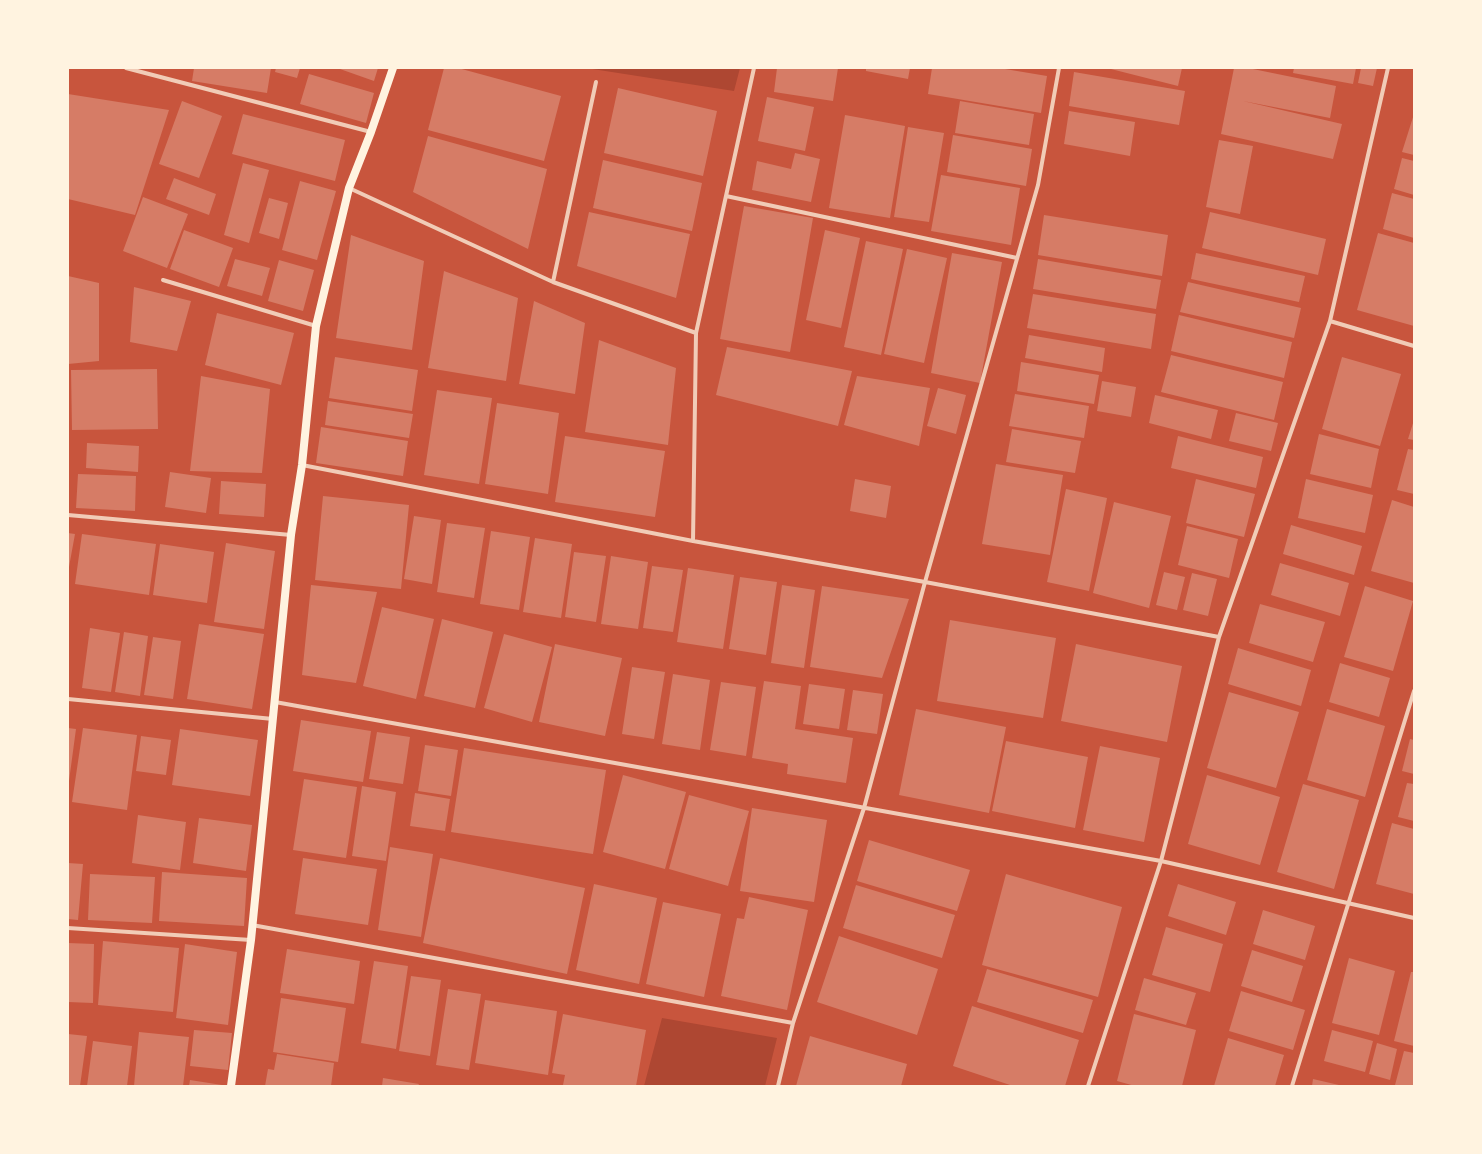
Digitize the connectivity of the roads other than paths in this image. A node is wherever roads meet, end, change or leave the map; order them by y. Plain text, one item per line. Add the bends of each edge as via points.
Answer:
1 (126, 68) edge
2 (393, 68) edge
3 (754, 68) edge
4 (1059, 68) edge
5 (1388, 68) edge
6 (596, 82) dead end
7 (371, 132) junction
8 (349, 188) junction
9 (726, 196) junction
10 (1017, 258) junction
11 (163, 280) dead end
12 (553, 282) junction
13 (1330, 321) junction
14 (316, 326) junction
15 (696, 334) junction
16 (1414, 346) edge
17 (302, 465) junction
18 (68, 515) edge
19 (291, 534) junction
20 (693, 541) junction
21 (925, 582) junction
22 (1219, 638) junction
23 (1414, 691) edge
24 (68, 699) edge
25 (274, 702) junction
26 (273, 719) junction
27 (864, 808) junction
28 (1161, 861) junction
29 (1348, 903) junction
30 (1414, 918) edge
31 (252, 925) junction
32 (68, 928) edge
33 (251, 940) junction
34 (793, 1023) junction
35 (231, 1086) edge
36 (778, 1086) edge
37 (1088, 1086) edge
38 (1292, 1086) edge

1 - 7 street
2 - 7 main road
3 - 9 street
4 - 10 street via 1038,185
5 - 13 street
6 - 12 street
7 - 8 main road
8 - 12 street
8 - 14 main road
9 - 10 street
9 - 15 street
10 - 21 street
11 - 14 street
12 - 15 street
13 - 16 street
13 - 22 street
14 - 17 main road
15 - 20 street
17 - 19 main road
17 - 20 street
18 - 19 street
19 - 25 main road
20 - 21 street
21 - 22 street
21 - 27 street
22 - 28 street
23 - 29 street
24 - 26 street
25 - 26 main road
25 - 27 street
26 - 31 main road
27 - 28 street
27 - 34 street
28 - 29 street
28 - 37 street
29 - 30 street
29 - 38 street
31 - 33 main road
31 - 34 street
32 - 33 street
33 - 35 main road
34 - 36 street

